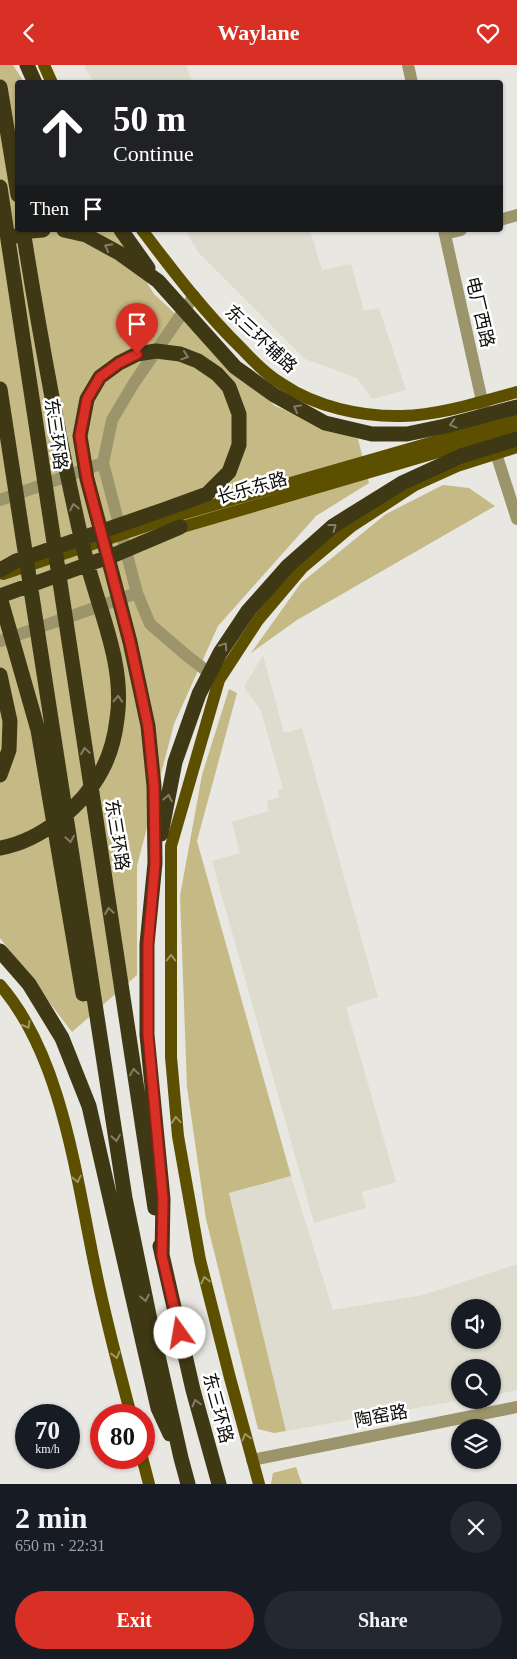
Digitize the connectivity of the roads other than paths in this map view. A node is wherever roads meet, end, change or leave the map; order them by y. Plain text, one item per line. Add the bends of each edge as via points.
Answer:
1 (27, 65) edge
2 (44, 65) edge
3 (408, 65) edge
4 (34, 80) edge
5 (51, 80) edge
6 (411, 80) edge
7 (0, 87) edge
8 (15, 177) edge
9 (0, 187) edge
10 (517, 215) edge
11 (503, 219) edge
12 (23, 232) edge
13 (27, 232) edge
14 (73, 232) edge
15 (122, 232) edge
16 (144, 232) edge
17 (444, 232) edge
18 (0, 241) edge
19 (158, 281) junction
20 (194, 296) junction
21 (0, 389) edge
22 (517, 392) edge
23 (482, 401) junction
24 (517, 407) edge
25 (517, 418) edge
26 (517, 429) edge
27 (517, 439) edge
28 (517, 447) edge
29 (495, 453) junction
30 (103, 463) junction
31 (0, 500) edge
32 (517, 519) edge
33 (180, 527) junction
34 (0, 570) edge
35 (0, 575) edge
36 (0, 589) edge
37 (138, 593) junction
38 (0, 597) edge
39 (0, 641) edge
40 (0, 675) edge
41 (219, 680) junction
42 (0, 775) edge
43 (0, 848) edge
44 (155, 863) junction
45 (0, 951) edge
46 (0, 985) edge
47 (100, 1039) junction
48 (162, 1256) junction
49 (128, 1404) edge
50 (517, 1407) edge
51 (181, 1458) junction
52 (252, 1460) junction
53 (146, 1469) edge
54 (150, 1484) edge
55 (188, 1484) edge
56 (218, 1484) edge
57 (259, 1484) edge

1 - 4 highway
2 - 5 main road
3 - 6 street
7 - 8 highway
48 -> 9 highway, 东三环路
10 - 11 street
43 -> 12 highway via 36,835 79,803 102,770 112,747 118,719 119,687 111,645 83,548
13 - 18 highway
19 -> 14 highway via 111,248
15 - 19 highway
16 - 20 main road, 东三环辅路
17 - 23 street, 电厂西路
24 -> 19 highway via 407,434 372,434 325,423 274,395 235,367
20 - 23 main road, 东三环辅路 via 266,373 295,392 321,403 343,410 402,416 441,412
20 - 30 street via 112,420
21 -> 47 highway
22 - 23 main road, 东三环辅路
23 - 29 street, 电厂西路
25 - 35 main road, 长乐东路 via 182,514
26 - 33 main road, 长乐东路
44 -> 27 highway via 176,762 199,694 220,653 248,611 288,566 332,526 402,483 461,456
28 - 29 main road
29 - 32 street, 电厂西路
29 - 41 main road via 415,485 336,539 302,567 258,619
30 - 31 street
30 - 37 street
33 - 36 main road, 长乐东路
33 - 38 highway
44 -> 34 highway via 154,786 148,726 130,642 110,569 104,542 101,533 99,524 87,479 80,436 87,399 100,377 137,354 156,351 180,354 198,361 229,387 239,415 239,445 229,472 207,494 108,529 98,533 16,561
37 - 39 street
37 - 41 street via 150,623
38 - 47 highway via 38,730 85,1004
40 - 42 highway via 10,721 10,751
52 -> 41 main road via 200,1260 178,1135 171,1057 171,846
44 - 48 highway via 148,944 148,1035 163,1199
45 - 51 highway via 29,984 62,1038 89,1106 158,1408
46 -> 49 main road via 10,996 37,1043 59,1100
47 -> 51 highway via 135,1252
56 -> 48 highway, 东三环路
50 - 52 street, 陶窑路
51 - 55 highway
52 - 57 main road
53 - 54 main road

